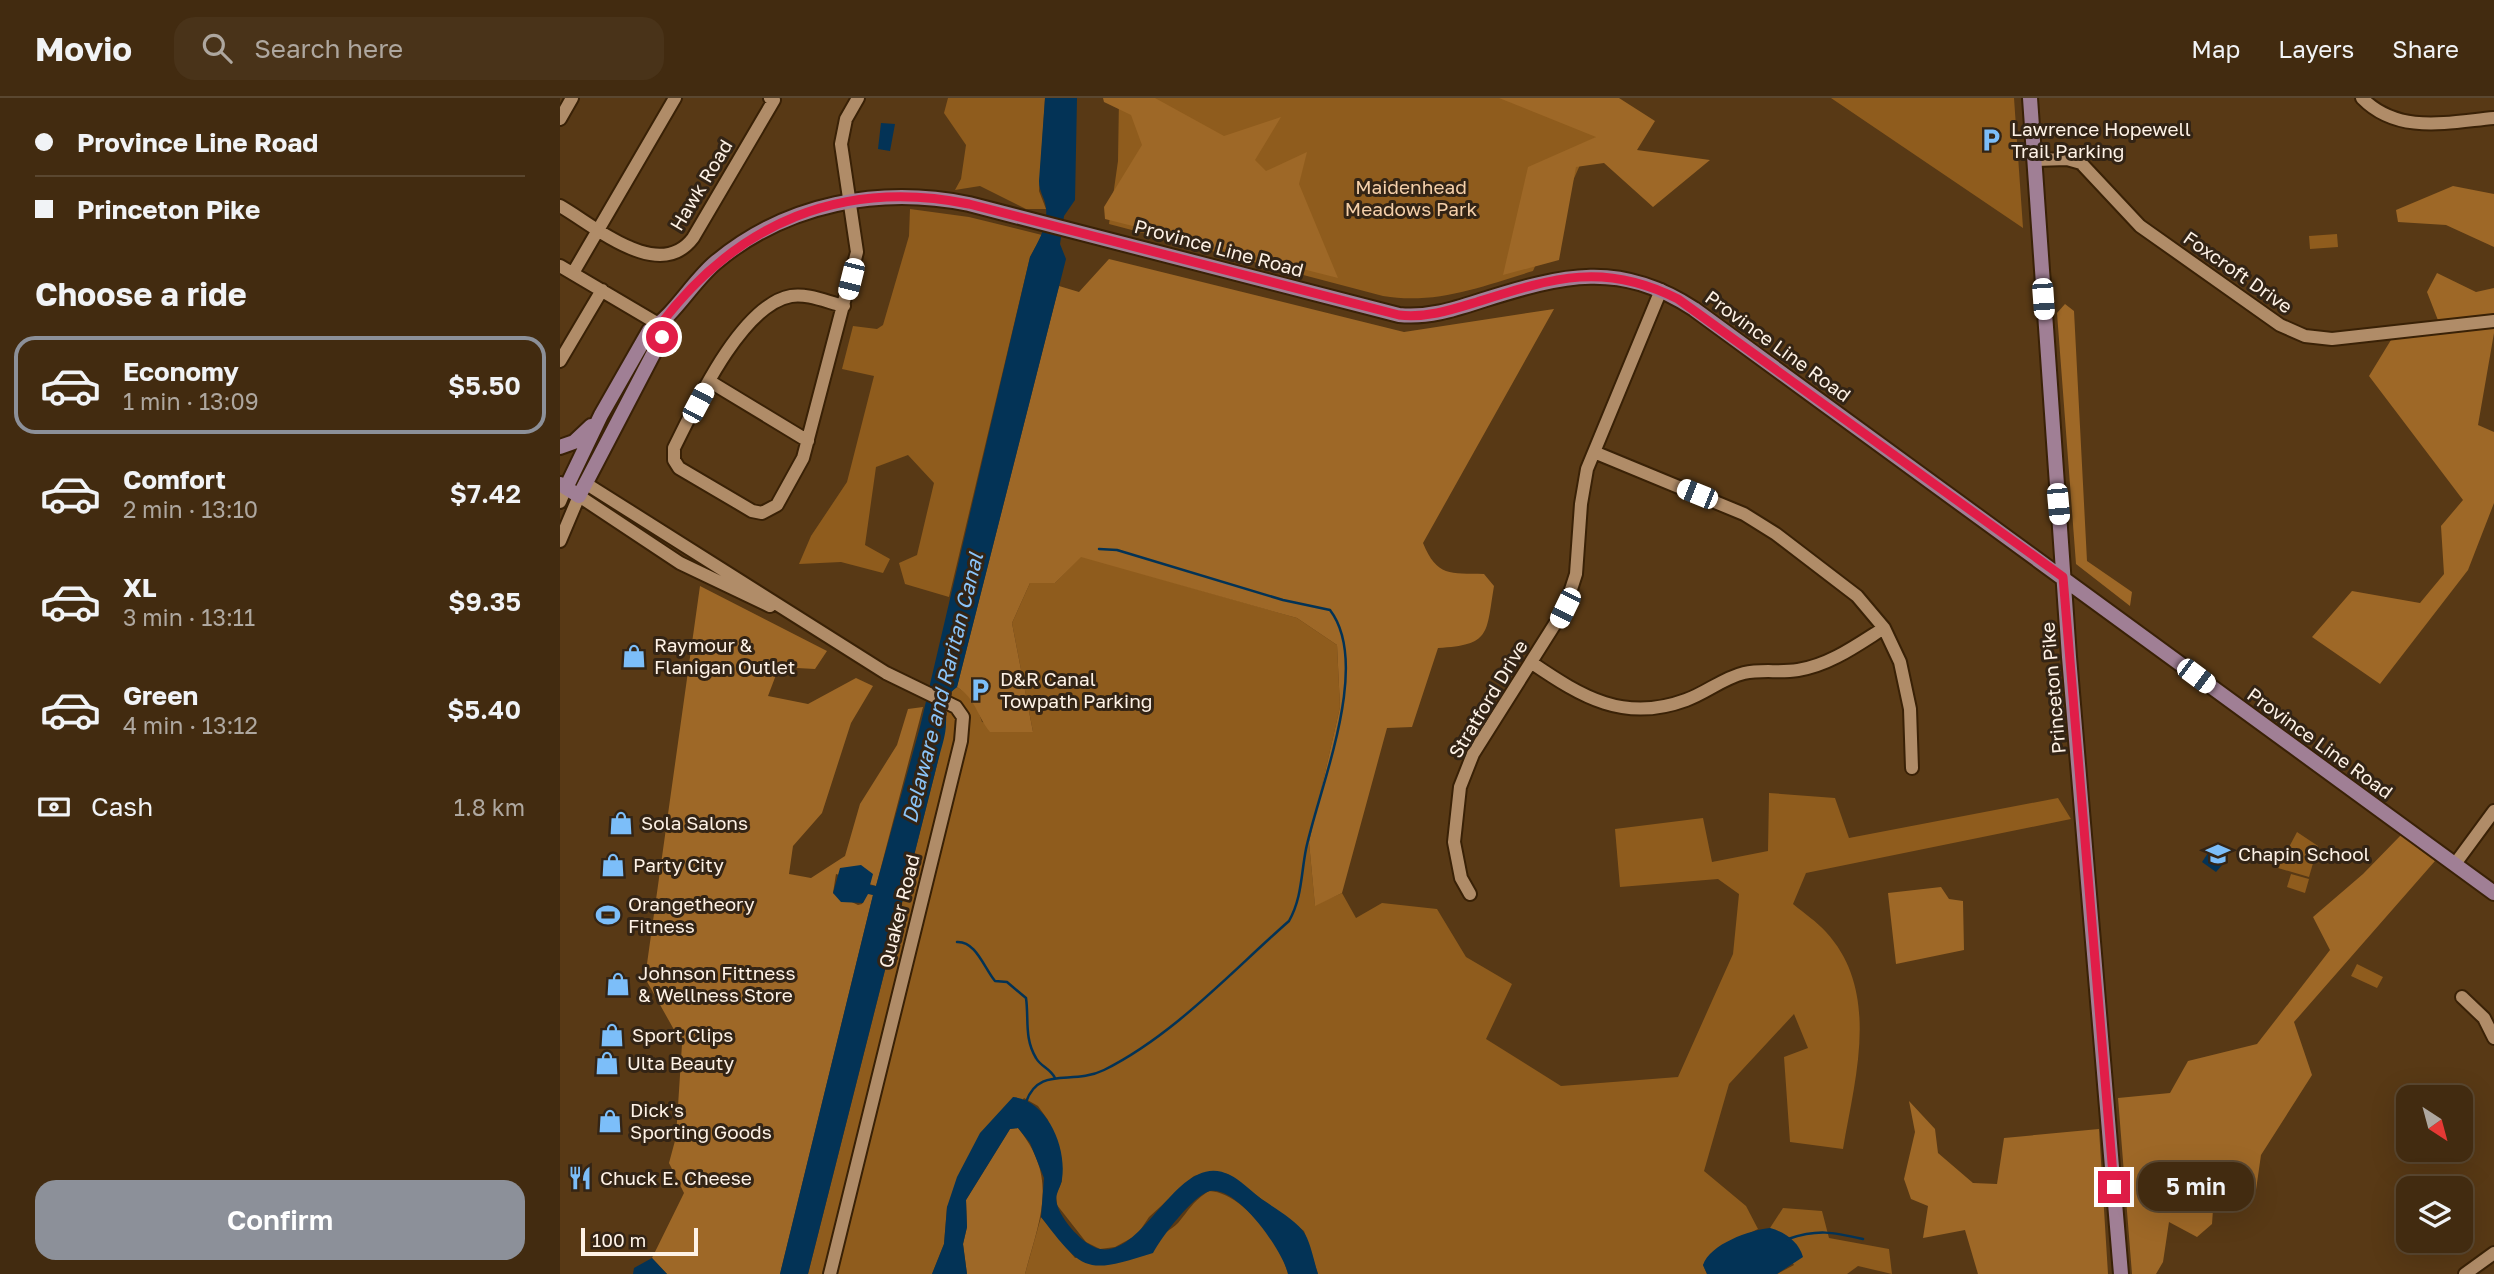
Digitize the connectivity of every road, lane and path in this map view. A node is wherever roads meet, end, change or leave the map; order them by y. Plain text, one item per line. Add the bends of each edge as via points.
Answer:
1 (572, 98) edge
2 (675, 98) edge
3 (770, 98) edge
4 (858, 98) edge
5 (2030, 98) edge
6 (2362, 98) edge
7 (2494, 118) edge
8 (560, 119) edge
9 (2035, 160) junction
10 (848, 201) junction
11 (560, 206) edge
12 (599, 228) junction
13 (560, 266) edge
14 (573, 273) junction
15 (602, 290) junction
16 (1661, 290) junction
17 (844, 306) junction
18 (2494, 321) edge
19 (660, 325) junction
20 (560, 361) edge
21 (709, 381) junction
22 (601, 415) junction
23 (808, 441) junction
24 (560, 447) edge
25 (1594, 452) junction
26 (570, 482) edge
27 (560, 502) edge
28 (560, 541) edge
29 (2063, 577) junction
30 (787, 612) junction
31 (1884, 628) junction
32 (1532, 663) junction
33 (1912, 768) dead end
34 (2494, 811) edge
35 (2455, 864) junction
36 (2494, 893) edge
37 (1470, 894) dead end
38 (2462, 997) dead end
39 (2494, 1038) edge
40 (2494, 1253) edge
41 (830, 1274) edge
42 (2121, 1274) edge
43 (2465, 1274) edge

1 - 8 street
2 - 12 street
3 - 12 street, Hawk Road via 774,100 693,238 681,250 666,257 649,256
4 - 10 street via 846,119 841,144
5 - 9 main road, Princeton Pike
6 - 7 street via 2388,117 2411,123
9 - 18 street, Foxcroft Drive via 2081,163 2140,226 2280,325 2305,336 2332,340
9 - 29 main road, Princeton Pike
10 - 16 main road, Province Line Road via 924,197 1069,229 1407,316 1445,312 1567,276 1623,278
10 - 17 street via 857,252
10 - 19 main road, Province Line Road via 780,222 735,248 701,276
11 - 12 street, Hawk Road
12 - 14 street
13 - 14 street
14 - 15 street
15 - 19 street
15 - 20 street
16 - 25 street, Stratford Drive
16 - 29 main road, Province Line Road via 1694,309
17 - 21 street via 804,296 779,300 744,329
17 - 23 street
19 - 22 main road, Province Line Road via 649,331
19 - 26 main road, Province Line Road via 662,337
21 - 23 street
21 - 23 street via 675,446 671,461 679,468 752,511 772,513
22 - 24 main road via 579,439
22 - 26 main road, Province Line Road
25 - 31 street via 1763,525 1845,585
25 - 32 street, Stratford Drive via 1583,488 1571,591
26 - 27 street
26 - 28 street
26 - 30 street, Quaker Road
26 - 30 street, Quaker Road via 680,563
29 - 35 main road, Province Line Road
29 - 42 main road, Princeton Pike
30 - 41 street, Quaker Road via 926,695 950,704 963,718
31 - 32 street via 1824,663 1746,673 1657,708 1625,708 1594,701
31 - 33 street via 1905,676
32 - 37 street, Stratford Drive via 1473,754 1460,787 1454,842 1461,878
34 - 35 street
35 - 36 main road, Province Line Road
38 - 39 street via 2484,1018
40 - 43 street

